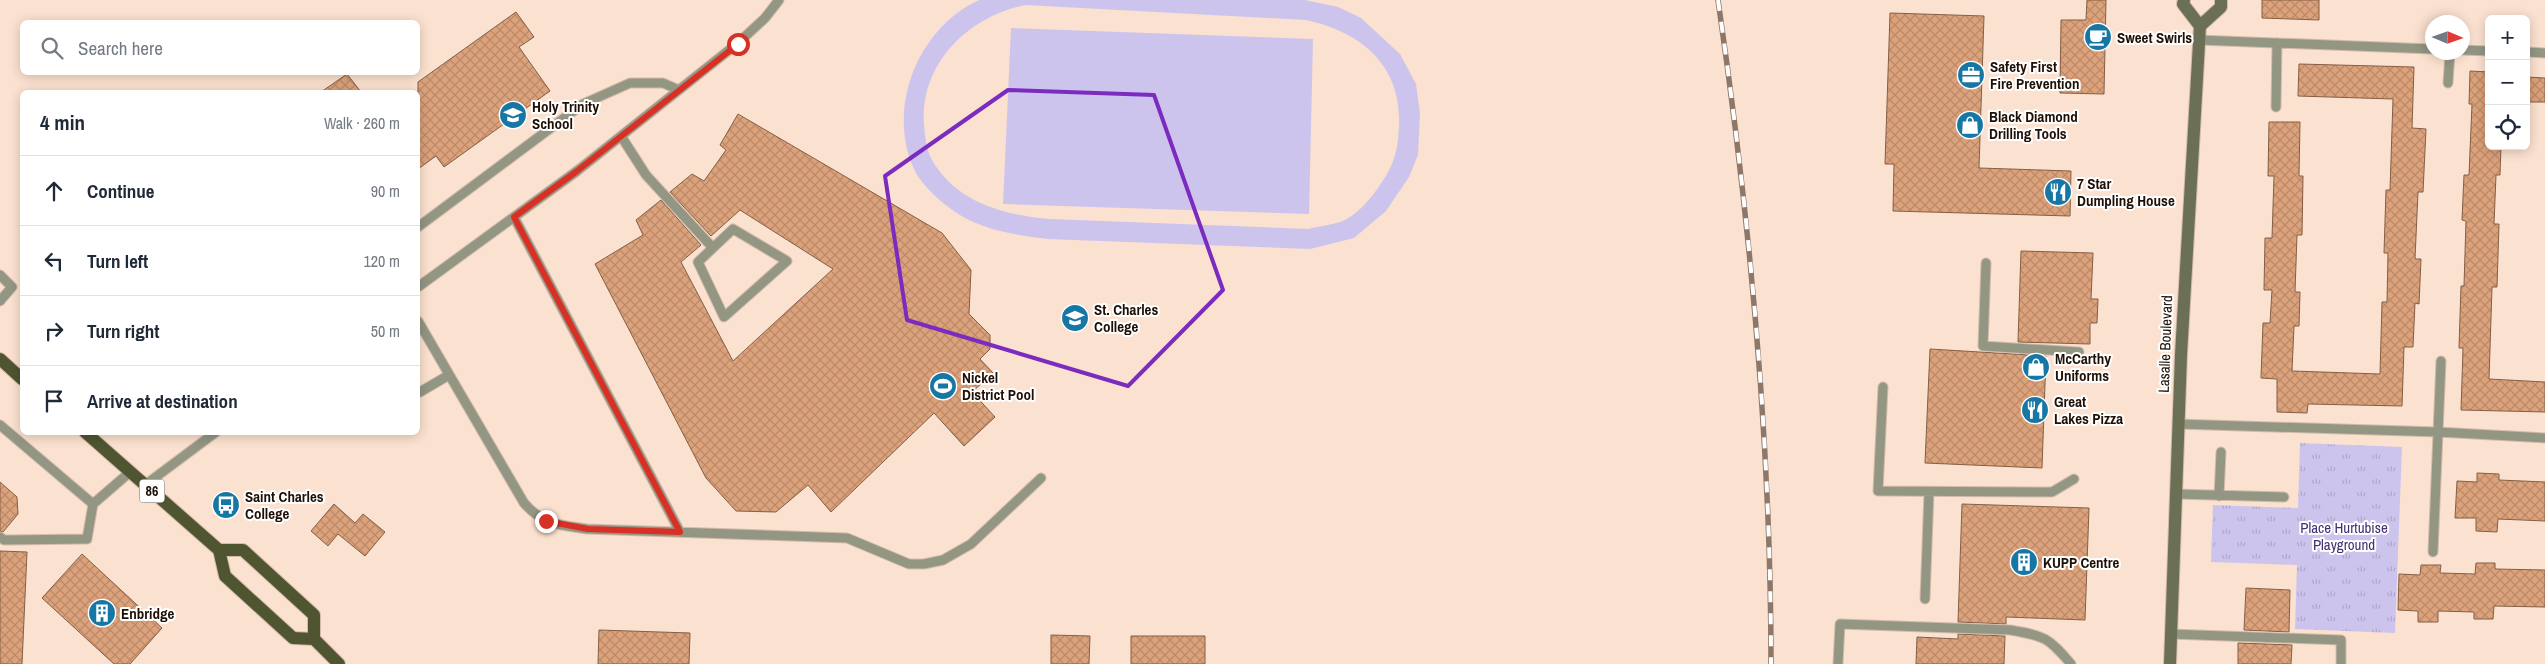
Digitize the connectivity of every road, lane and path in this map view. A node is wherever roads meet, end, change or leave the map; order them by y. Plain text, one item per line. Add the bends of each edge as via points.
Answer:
1 (779, 0) edge
2 (2184, 0) edge
3 (2221, 0) edge
4 (2200, 26) junction
5 (2199, 40) junction
6 (2277, 43) junction
7 (2425, 49) edge
8 (2470, 50) edge
9 (2485, 51) edge
10 (2530, 52) edge
11 (2545, 53) edge
12 (2449, 60) edge
13 (2448, 83) dead end
14 (679, 90) junction
15 (2276, 107) dead end
16 (621, 136) junction
17 (514, 217) junction
18 (420, 226) edge
19 (713, 248) junction
20 (1986, 263) dead end
21 (0, 275) edge
22 (420, 285) edge
23 (0, 301) edge
24 (420, 324) edge
25 (2079, 352) dead end
26 (0, 359) edge
27 (2441, 361) dead end
28 (449, 375) junction
29 (20, 377) edge
30 (1882, 387) dead end
31 (420, 392) dead end
32 (2178, 424) junction
33 (0, 425) edge
34 (2438, 432) junction
35 (88, 435) edge
36 (212, 435) edge
37 (2545, 438) edge
38 (2221, 452) dead end
39 (130, 472) junction
40 (1041, 478) dead end
41 (2074, 480) dead end
42 (145, 485) junction
43 (1929, 492) junction
44 (2175, 494) junction
45 (2218, 496) junction
46 (2284, 497) dead end
47 (93, 504) junction
48 (680, 532) junction
49 (0, 537) edge
50 (219, 550) junction
51 (2433, 552) dead end
52 (1925, 599) dead end
53 (2170, 634) junction
54 (314, 639) junction
55 (339, 664) edge
56 (1838, 664) edge
57 (2071, 664) edge
58 (2170, 664) edge
59 (2341, 664) edge

1 - 14 lane via 738,44
2 - 4 main road
3 - 4 main road via 2221,7
4 - 5 main road, Lasalle Boulevard
5 - 6 lane
5 - 32 main road, Lasalle Boulevard
6 - 7 lane
6 - 15 lane
8 - 9 lane
10 - 11 lane
12 - 13 lane
14 - 16 lane
14 - 18 lane via 663,83 630,83 583,104
16 - 17 lane
16 - 19 lane via 646,175
17 - 22 lane
17 - 48 lane
19 - 19 lane via 698,262 724,317 787,261 733,229
20 - 25 lane via 1983,346
21 - 23 lane via 12,287
24 - 28 lane
26 - 29 main road
27 - 34 lane
28 - 31 lane
28 - 48 lane via 524,503 534,514 546,521 588,529
30 - 43 lane via 1878,492
32 - 34 lane
32 - 44 main road, Lasalle Boulevard
33 - 47 lane
34 - 37 lane
34 - 51 lane
35 - 39 main road, 86
36 - 42 lane
38 - 45 lane
39 - 42 main road, 86
39 - 47 lane
40 - 48 lane via 971,544 943,560 924,564 909,564 847,538
41 - 43 lane via 2052,492
42 - 50 main road, 86
43 - 52 lane
44 - 45 lane
44 - 53 main road, Lasalle Boulevard
45 - 46 lane
47 - 49 lane via 87,539 4,540
50 - 54 main road via 225,576 293,638
50 - 54 main road via 243,550 314,615
53 - 58 main road, Lasalle Boulevard
53 - 59 lane via 2341,640
54 - 55 main road
56 - 57 lane via 1840,624 2010,630 2052,641

